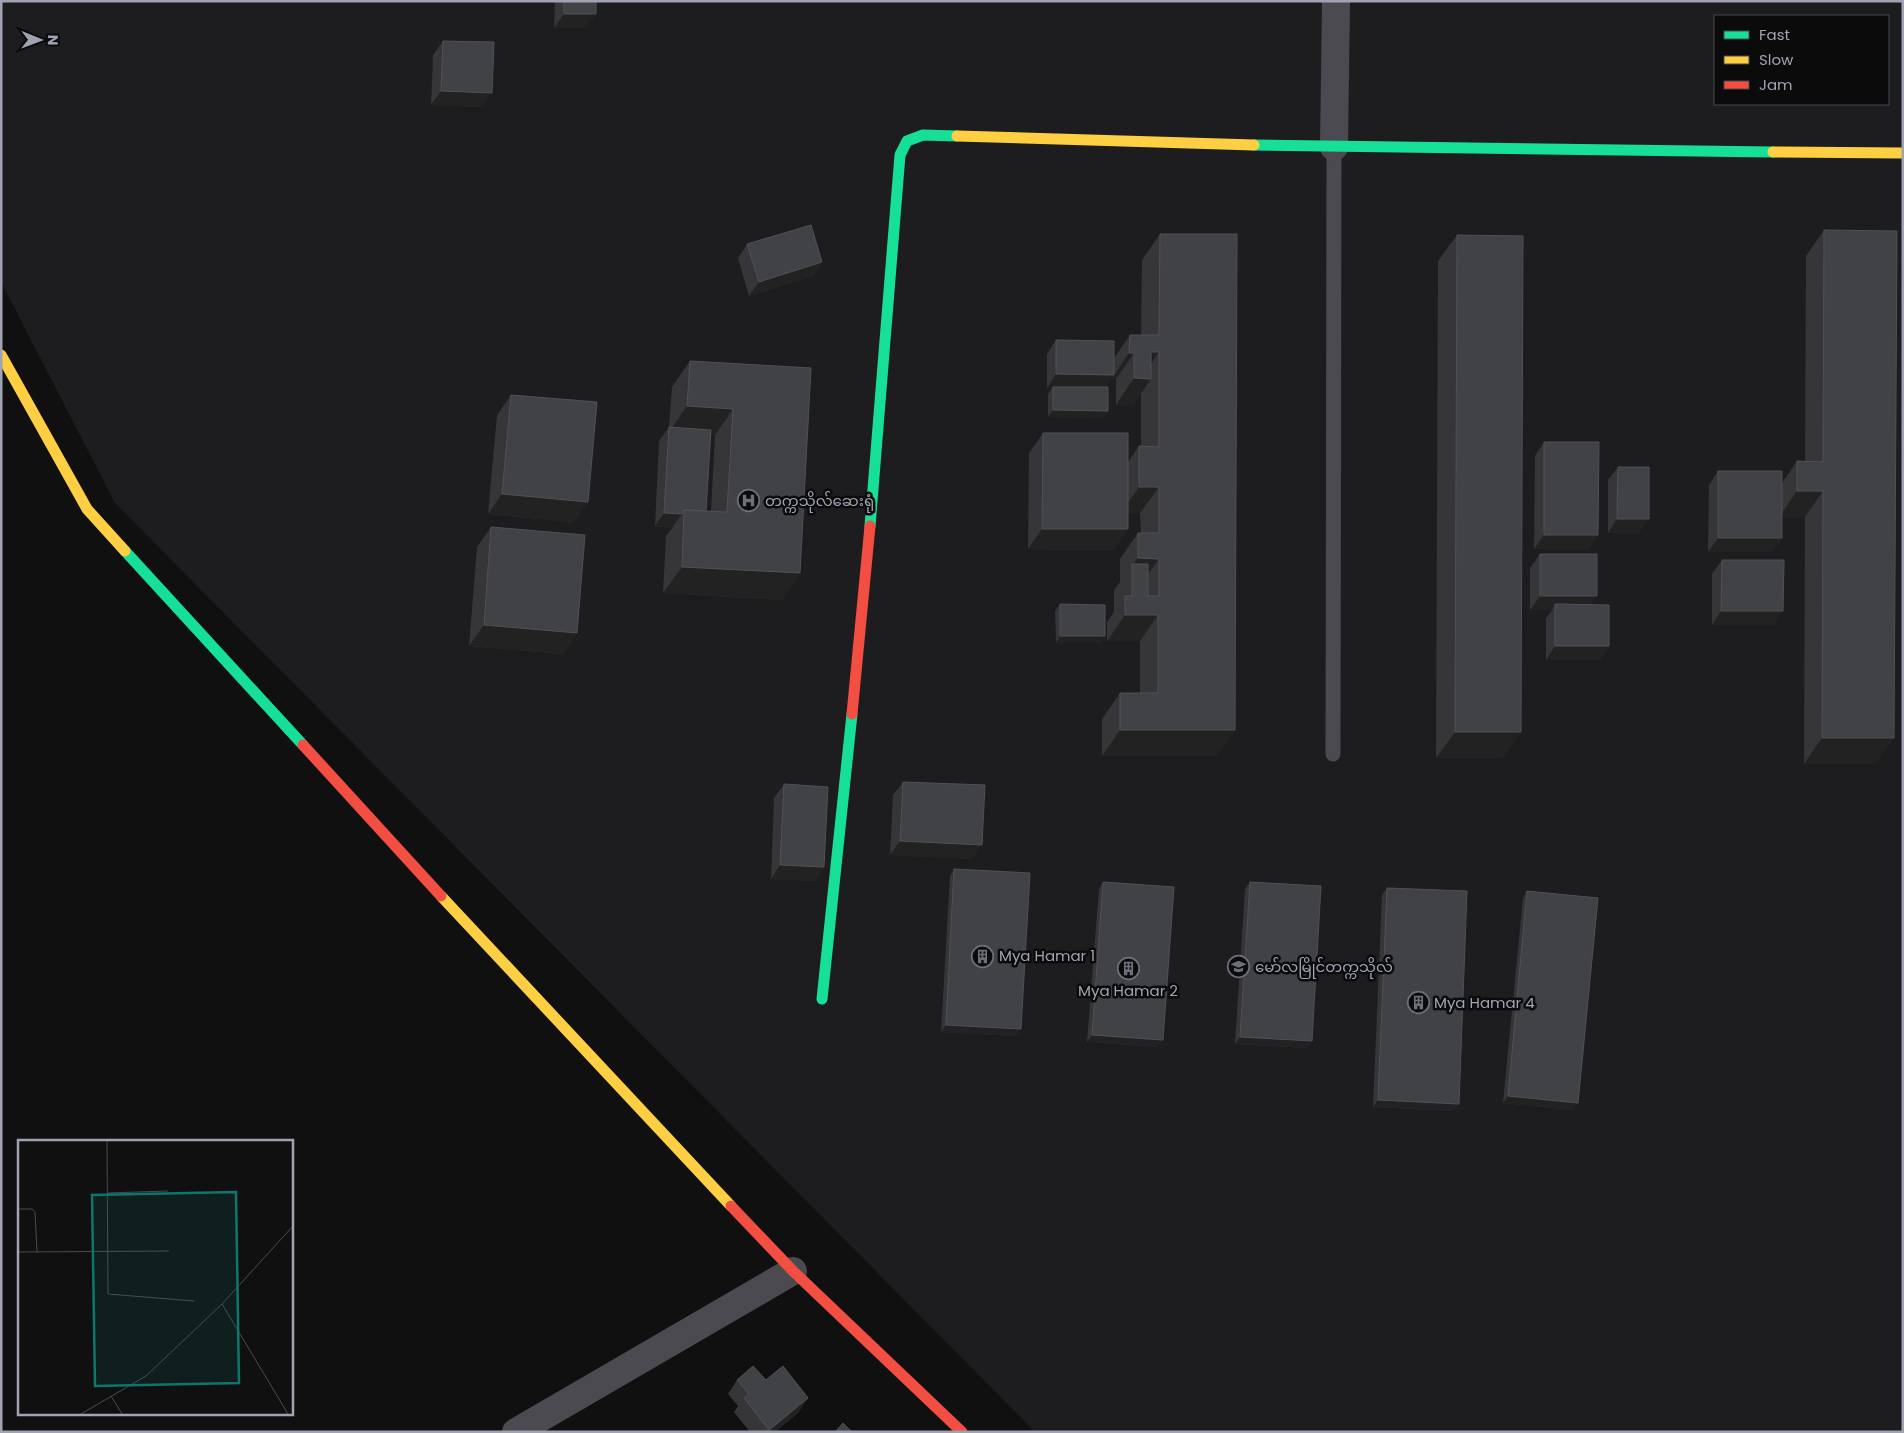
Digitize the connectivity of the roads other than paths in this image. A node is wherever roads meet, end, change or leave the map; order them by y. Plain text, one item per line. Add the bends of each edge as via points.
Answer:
1 (1336, 1) edge
2 (1334, 147) junction
3 (1903, 153) edge
4 (1, 355) edge
5 (1333, 754) dead end
6 (822, 999) dead end
7 (793, 1271) junction
8 (516, 1432) edge
9 (962, 1432) edge

1 - 2 street
2 - 3 street
2 - 5 lane
2 - 6 street via 923,135 906,142 900,155 862,620
4 - 7 street via 87,509 668,1141
7 - 8 street
7 - 9 street

